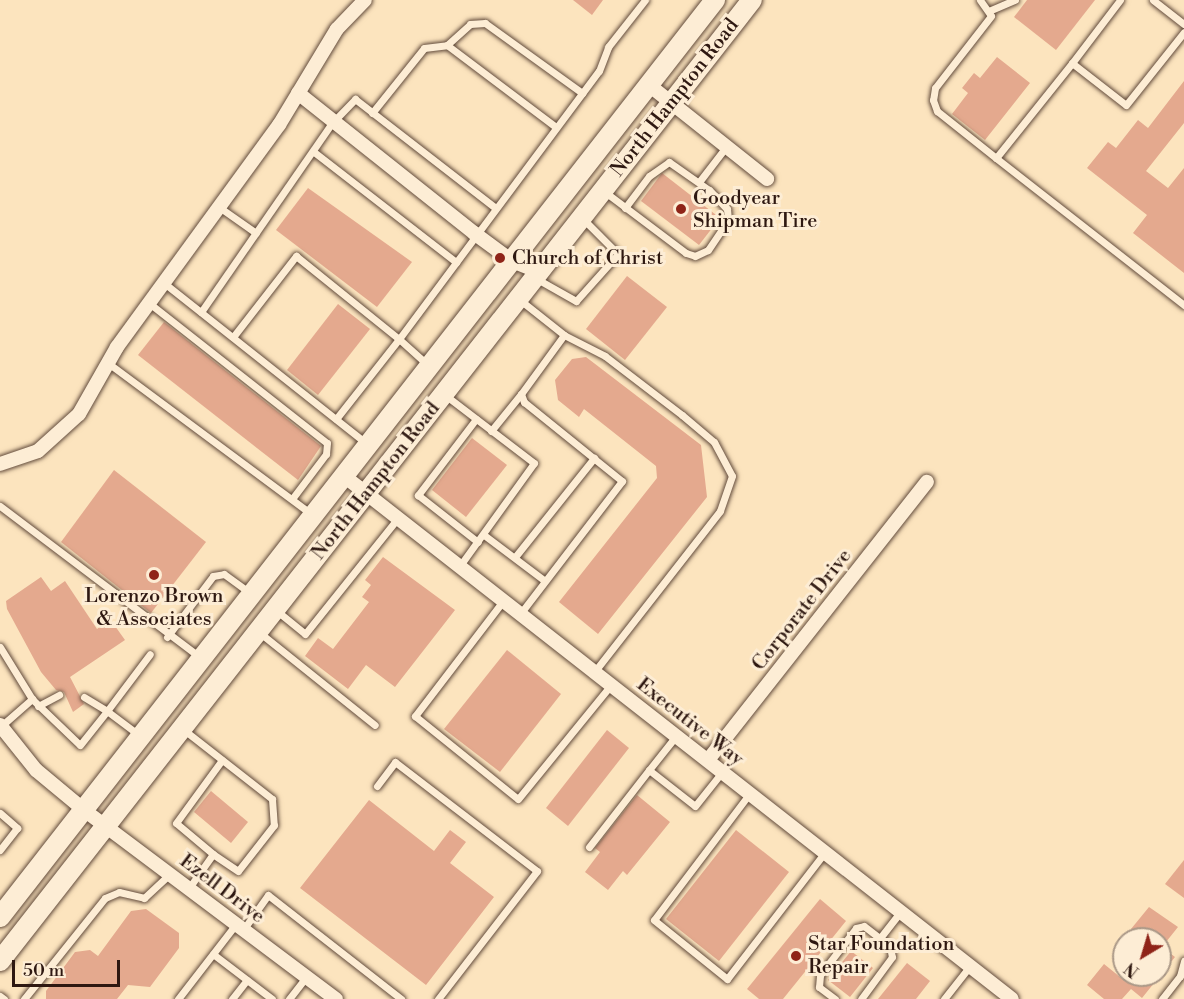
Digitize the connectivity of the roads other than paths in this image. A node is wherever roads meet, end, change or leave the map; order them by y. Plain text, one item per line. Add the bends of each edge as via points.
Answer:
1 (365, 0) edge
2 (645, 0) edge
3 (715, 0) edge
4 (752, 0) edge
5 (980, 0) edge
6 (1015, 0) edge
7 (1120, 0) edge
8 (1153, 0) edge
9 (991, 10) junction
10 (1184, 24) edge
11 (1184, 32) edge
12 (447, 45) junction
13 (1072, 63) junction
14 (649, 85) junction
15 (298, 93) junction
16 (582, 93) junction
17 (671, 103) junction
18 (372, 113) junction
19 (331, 124) junction
20 (556, 127) junction
21 (726, 147) junction
22 (314, 152) junction
23 (996, 158) junction
24 (767, 179) dead end
25 (699, 182) junction
26 (603, 190) junction
27 (219, 207) junction
28 (494, 207) junction
29 (625, 207) junction
30 (581, 218) junction
31 (256, 233) junction
32 (474, 233) junction
33 (512, 261) junction
34 (456, 262) junction
35 (537, 275) junction
36 (164, 283) junction
37 (518, 298) junction
38 (149, 303) junction
39 (1184, 305) edge
40 (201, 312) junction
41 (564, 335) junction
42 (233, 337) junction
43 (399, 339) junction
44 (108, 363) junction
45 (430, 366) junction
46 (444, 394) junction
47 (521, 394) junction
48 (336, 419) junction
49 (476, 419) junction
50 (491, 431) junction
51 (368, 445) junction
52 (594, 458) junction
53 (0, 464) edge
54 (344, 476) junction
55 (927, 482) dead end
56 (365, 494) junction
57 (292, 499) junction
58 (0, 507) edge
59 (313, 516) junction
60 (397, 519) junction
61 (484, 535) junction
62 (478, 542) junction
63 (514, 558) junction
64 (459, 567) junction
65 (545, 581) junction
66 (252, 594) junction
67 (503, 602) junction
68 (275, 610) junction
69 (520, 614) junction
70 (258, 632) junction
71 (167, 637) junction
72 (0, 647) edge
73 (150, 654) dead end
74 (202, 658) junction
75 (594, 672) junction
76 (611, 685) junction
77 (60, 695) dead end
78 (84, 697) dead end
79 (32, 699) junction
80 (38, 706) junction
81 (107, 711) junction
82 (375, 725) dead end
83 (0, 726) edge
84 (182, 728) junction
85 (141, 736) junction
86 (676, 736) junction
87 (222, 760) junction
88 (708, 760) junction
89 (649, 770) junction
90 (722, 772) junction
91 (377, 786) dead end
92 (750, 793) junction
93 (84, 810) junction
94 (0, 813) edge
95 (106, 826) junction
96 (589, 847) dead end
97 (0, 850) edge
98 (825, 852) junction
99 (213, 854) junction
100 (170, 874) junction
101 (189, 888) junction
102 (900, 912) junction
103 (0, 917) edge
104 (240, 927) junction
105 (880, 938) junction
106 (213, 954) junction
107 (0, 961) edge
108 (1184, 961) edge
109 (970, 966) junction
110 (306, 977) junction
111 (1182, 978) edge
112 (247, 980) junction
113 (0, 996) edge
114 (4, 999) edge
115 (24, 999) edge
116 (178, 999) edge
117 (232, 999) edge
118 (272, 999) edge
119 (289, 999) edge
120 (336, 999) edge
121 (401, 999) edge
122 (438, 999) edge
123 (835, 999) edge
124 (861, 999) edge
125 (944, 999) edge
126 (1012, 999) edge
127 (1162, 999) edge

1 - 15 street via 337,29
2 - 16 lane via 608,47
3 - 14 main road, North Hampton Road
4 - 17 main road, North Hampton Road
5 - 9 lane
6 - 9 lane
7 - 13 lane
8 - 10 lane
9 - 23 lane via 935,88 933,100 937,111
11 - 13 lane via 1126,105
12 - 16 lane via 470,24 485,23
12 - 18 lane via 424,48
12 - 20 lane
13 - 23 lane
14 - 17 street
14 - 33 main road, North Hampton Road
15 - 19 street
15 - 27 street
16 - 20 lane
17 - 21 street
17 - 26 main road, North Hampton Road
18 - 19 lane via 355,99
18 - 28 lane
19 - 22 lane
19 - 32 street
20 - 28 lane
21 - 24 street
21 - 25 lane
22 - 31 lane
22 - 34 lane
23 - 39 lane
25 - 29 lane via 664,162
25 - 29 lane via 727,209 728,220 708,250 695,256
26 - 29 lane
26 - 30 main road, North Hampton Road
27 - 31 lane
27 - 36 street
28 - 32 lane
30 - 35 main road, North Hampton Road
30 - 35 lane via 618,254 576,301
31 - 40 lane
32 - 33 street
32 - 34 lane
33 - 35 street
33 - 45 main road, North Hampton Road
34 - 43 lane
35 - 37 main road, North Hampton Road
36 - 38 street
36 - 40 lane
37 - 41 lane
37 - 46 main road, North Hampton Road
38 - 44 street
38 - 57 lane via 327,443 326,454
40 - 42 lane
41 - 47 lane
41 - 75 lane via 605,356 690,422 723,453 732,476 720,511
42 - 43 lane via 296,256
42 - 48 lane
43 - 45 lane
43 - 48 lane
44 - 53 street via 91,399 66,429 38,451
44 - 57 lane
45 - 51 main road, North Hampton Road
46 - 49 lane
46 - 56 main road, North Hampton Road
47 - 50 lane
47 - 52 lane
48 - 51 lane
49 - 50 lane
49 - 62 lane via 418,495
50 - 61 lane via 534,463
51 - 54 main road, North Hampton Road
52 - 63 lane
52 - 65 lane via 622,481
54 - 56 street, Executive Way
54 - 59 main road, North Hampton Road
55 - 88 street, Corporate Drive
56 - 60 street, Executive Way
56 - 68 main road, North Hampton Road
57 - 59 lane
58 - 71 lane
59 - 66 main road, North Hampton Road
60 - 64 street, Executive Way
60 - 68 lane via 305,634
61 - 62 lane
61 - 63 lane
62 - 64 lane
63 - 65 lane
64 - 67 street, Executive Way
65 - 69 lane
66 - 71 lane via 224,574 213,576
66 - 74 main road, North Hampton Road
67 - 69 street, Executive Way
67 - 76 lane via 415,716 518,799
68 - 70 main road, North Hampton Road
69 - 75 street, Executive Way
70 - 82 lane
70 - 84 main road, North Hampton Road
71 - 74 lane
72 - 79 lane
73 - 81 lane
74 - 85 main road, North Hampton Road
75 - 76 street, Executive Way
76 - 86 street, Executive Way
77 - 80 lane
78 - 81 lane
79 - 80 lane
79 - 83 lane
80 - 81 lane via 80,745
81 - 85 lane
83 - 93 street, Ezell Drive via 36,770
84 - 87 lane
84 - 95 main road, North Hampton Road
85 - 93 main road, North Hampton Road
86 - 88 street, Executive Way
86 - 89 lane
87 - 99 lane via 176,823
87 - 99 lane via 272,799 274,825 238,872
88 - 90 street, Executive Way
89 - 90 lane via 695,806
89 - 96 lane
90 - 92 street, Executive Way
91 - 122 lane via 395,762 537,871
92 - 98 street, Executive Way
92 - 98 lane via 654,920 727,978
93 - 95 street, Ezell Drive
93 - 103 main road, North Hampton Road
94 - 97 lane via 17,828
95 - 100 street, Ezell Drive
95 - 107 main road, North Hampton Road
98 - 102 street, Executive Way
99 - 101 lane
100 - 101 street, Ezell Drive
100 - 115 lane via 144,898 119,892 105,897
101 - 104 street, Ezell Drive
102 - 105 lane
102 - 109 street, Executive Way
104 - 106 lane
104 - 110 street, Ezell Drive
104 - 121 lane via 268,895
105 - 123 lane via 864,926 856,928 820,975 819,987
105 - 124 lane via 892,957
106 - 112 lane
106 - 116 lane
108 - 111 lane
109 - 125 lane
109 - 126 street, Executive Way
110 - 119 lane
110 - 120 street, Ezell Drive
111 - 127 lane
112 - 117 lane
112 - 118 lane
113 - 114 lane

